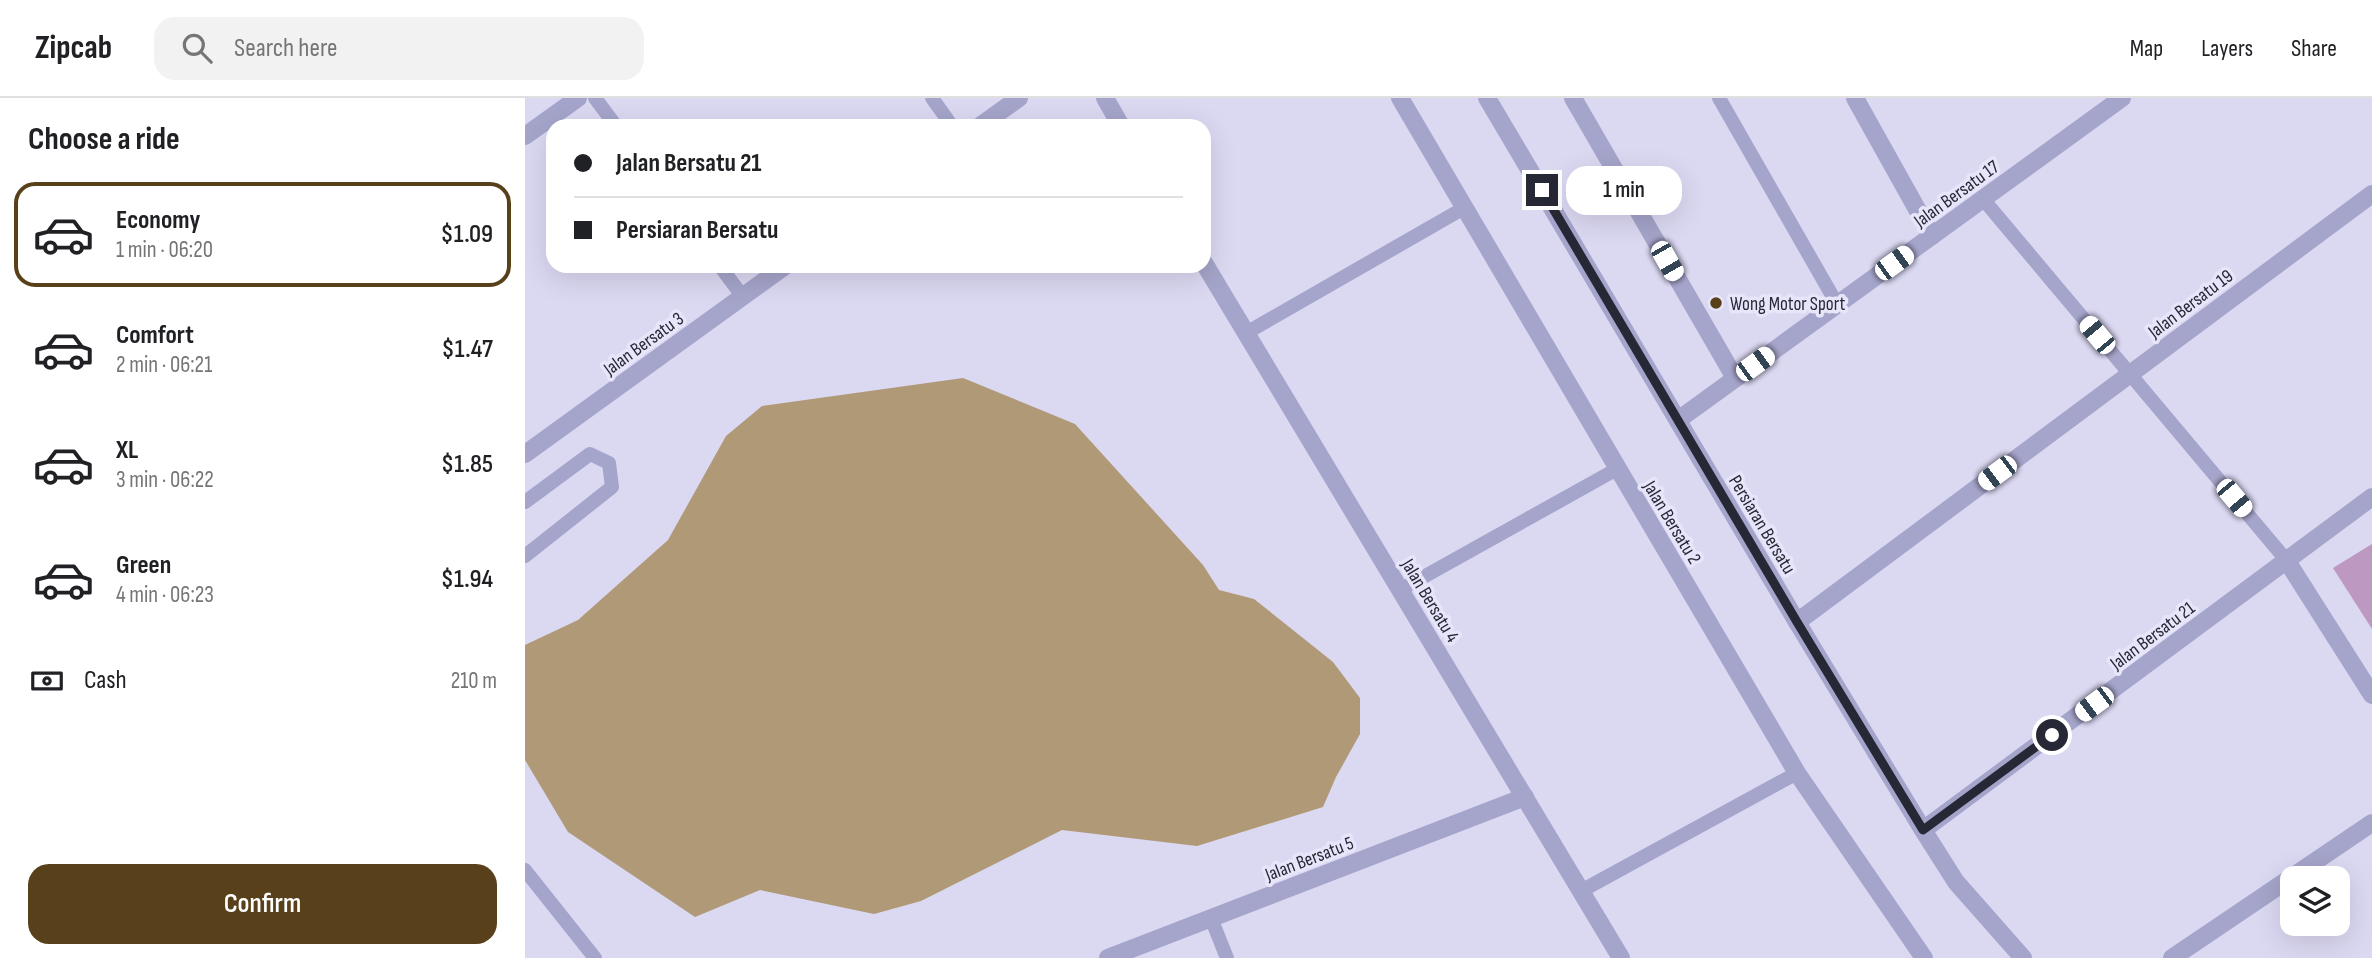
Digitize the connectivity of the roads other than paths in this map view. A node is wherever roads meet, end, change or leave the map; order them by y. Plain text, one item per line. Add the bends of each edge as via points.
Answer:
1 (578, 98) edge
2 (595, 98) edge
3 (932, 98) edge
4 (1019, 98) edge
5 (1105, 98) edge
6 (1400, 98) edge
7 (1487, 98) edge
8 (1573, 98) edge
9 (1719, 98) edge
10 (1855, 98) edge
11 (2122, 98) edge
12 (549, 119) edge
13 (611, 119) edge
14 (946, 119) edge
15 (990, 119) edge
16 (1118, 119) edge
17 (546, 121) edge
18 (525, 136) edge
19 (2372, 194) edge
20 (1983, 199) junction
21 (1464, 208) junction
22 (1932, 236) junction
23 (725, 273) edge
24 (776, 273) edge
25 (1210, 273) edge
26 (743, 297) junction
27 (1837, 304) junction
28 (1246, 333) junction
29 (2130, 374) junction
30 (1735, 378) junction
31 (1678, 420) junction
32 (525, 454) edge
33 (1617, 469) junction
34 (2372, 497) edge
35 (525, 502) edge
36 (525, 556) edge
37 (2287, 561) junction
38 (1400, 590) junction
39 (1797, 622) junction
40 (2372, 695) edge
41 (1797, 773) junction
42 (1525, 797) junction
43 (2372, 823) edge
44 (1923, 830) junction
45 (525, 870) edge
46 (1581, 891) junction
47 (1211, 918) junction
48 (595, 958) edge
49 (1108, 958) edge
50 (1227, 958) edge
51 (1621, 958) edge
52 (1924, 958) edge
53 (2023, 958) edge
54 (2172, 958) edge

1 - 12 street
2 - 13 lane
3 - 14 lane
4 - 15 street
5 - 16 street
6 - 21 street, Jalan Bersatu 2
7 - 31 street, Persiaran Bersatu
8 - 30 street
9 - 27 lane
10 - 22 street
11 - 20 street, Jalan Bersatu 17
17 - 18 street
19 - 29 street, Jalan Bersatu 19
20 - 22 street, Jalan Bersatu 17
20 - 29 lane
21 - 28 lane
21 - 33 street, Jalan Bersatu 2
22 - 27 street, Jalan Bersatu 17
23 - 26 lane
24 - 26 street, Jalan Bersatu 3
25 - 28 street, Jalan Bersatu 4
26 - 32 street, Jalan Bersatu 3
27 - 30 street, Jalan Bersatu 17
28 - 38 street, Jalan Bersatu 4
29 - 37 lane
29 - 39 street, Jalan Bersatu 19
30 - 31 street, Jalan Bersatu 17
31 - 39 street, Persiaran Bersatu
33 - 38 lane
33 - 41 street, Jalan Bersatu 2
34 - 37 street, Jalan Bersatu 21
35 - 36 lane via 590,454 609,463 612,488
37 - 40 street
37 - 44 street, Jalan Bersatu 21
38 - 42 street, Jalan Bersatu 4
39 - 44 street, Persiaran Bersatu
41 - 46 lane
41 - 52 street, Jalan Bersatu 2
42 - 46 street, Jalan Bersatu 4
42 - 47 street, Jalan Bersatu 5
43 - 54 street
44 - 53 street, Persiaran Bersatu via 1956,882
45 - 48 lane
46 - 51 street, Jalan Bersatu 4
47 - 49 street, Jalan Bersatu 5
47 - 50 lane

